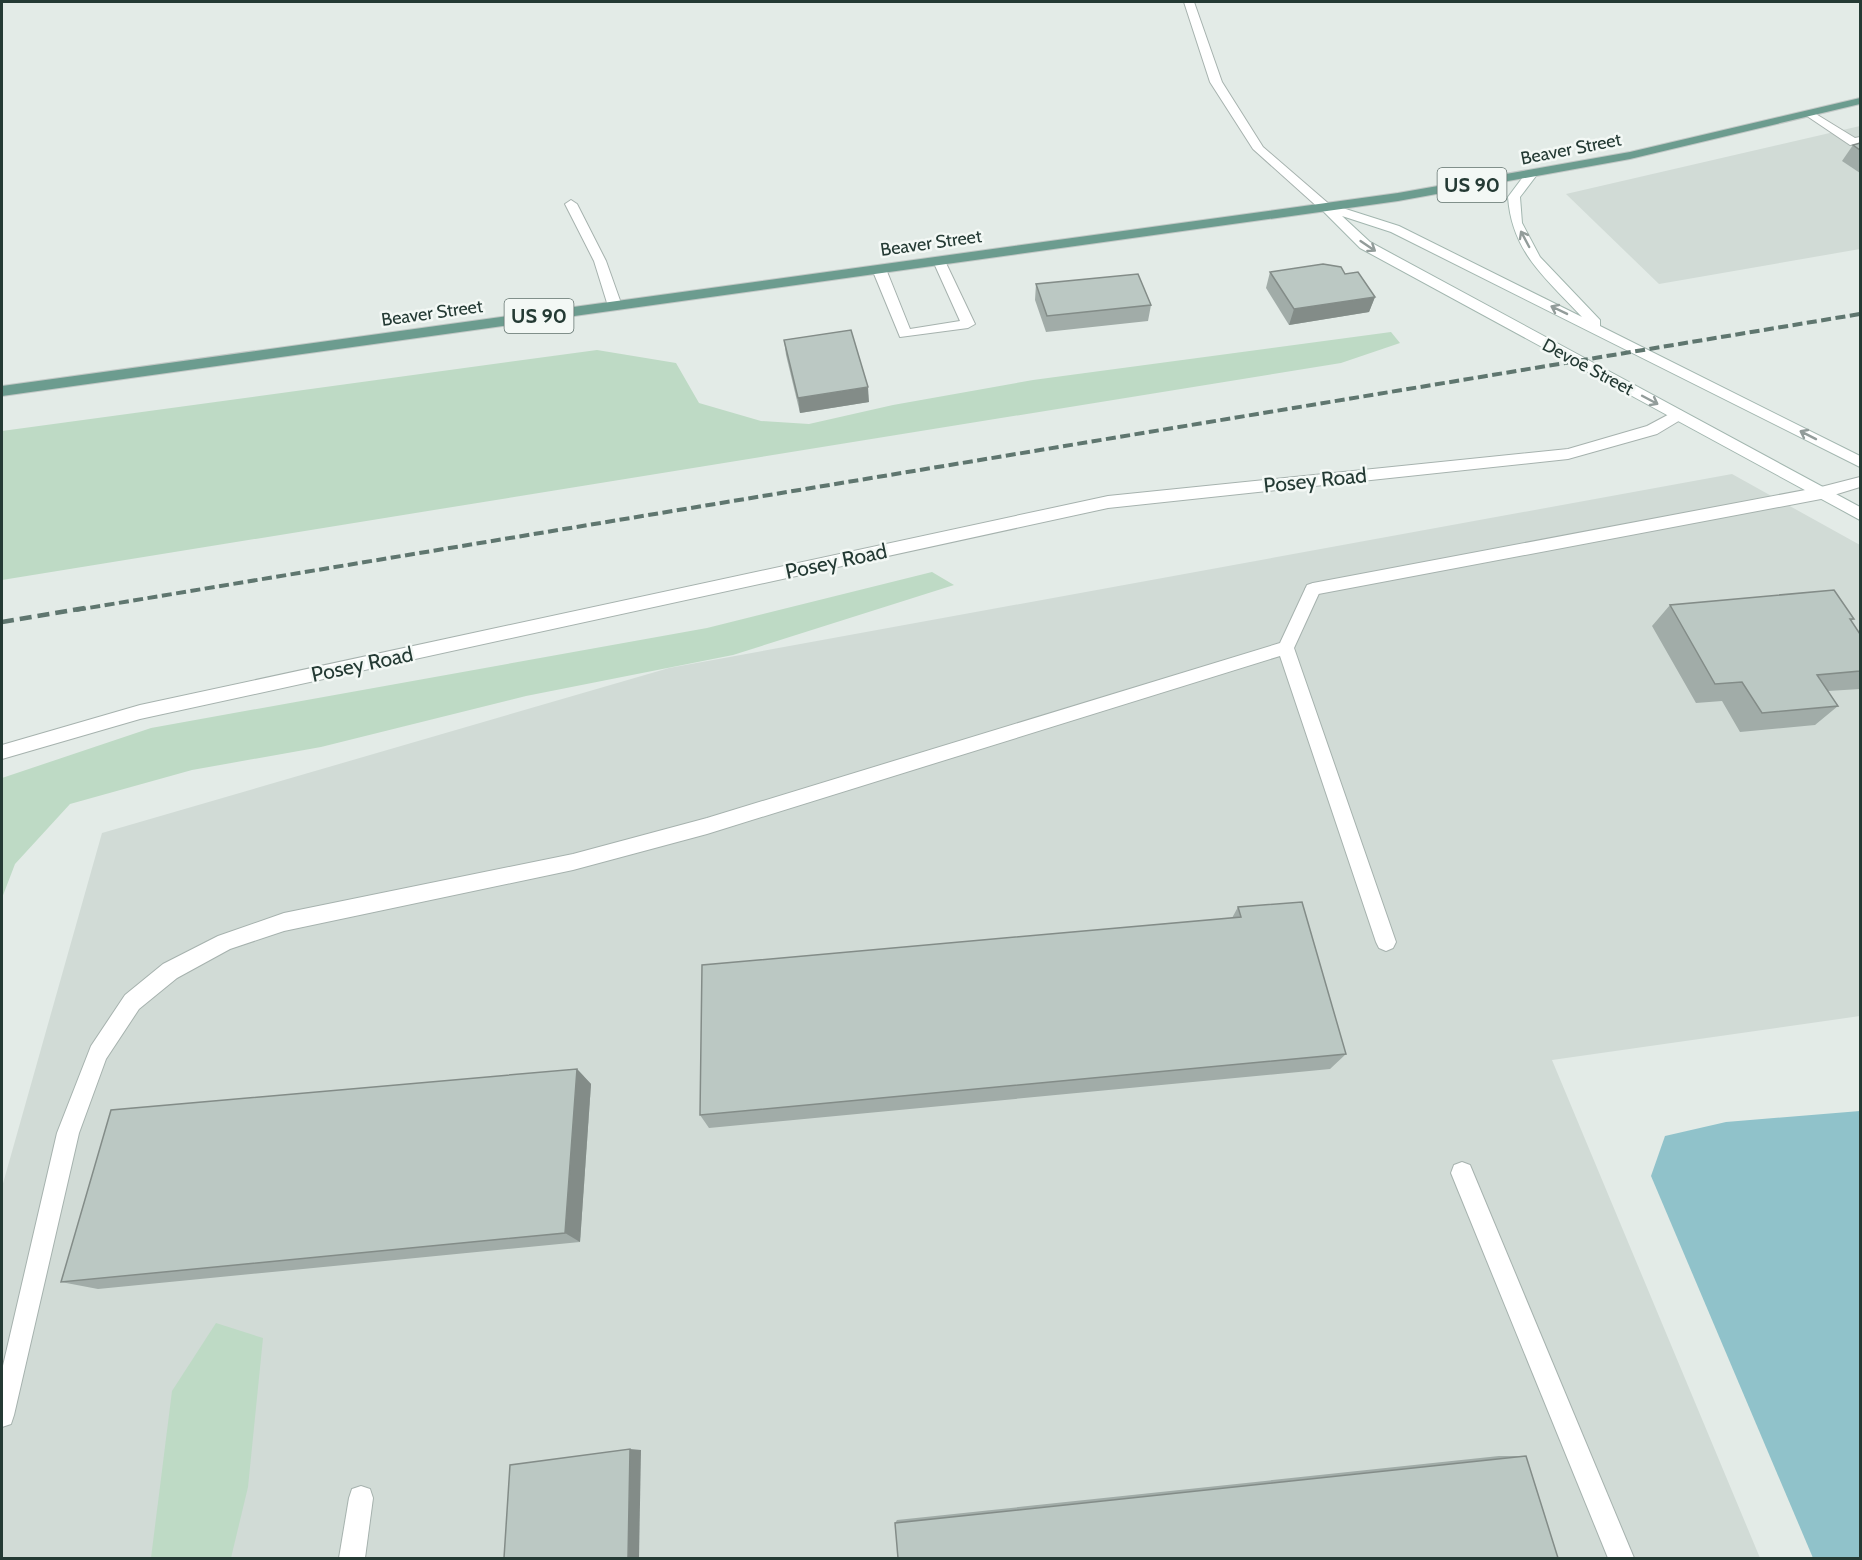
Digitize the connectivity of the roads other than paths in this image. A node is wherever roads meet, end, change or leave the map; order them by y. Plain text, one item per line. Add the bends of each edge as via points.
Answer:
1 (1189, 2) edge
2 (1860, 101) edge
3 (1811, 114) junction
4 (1860, 140) edge
5 (1530, 176) junction
6 (571, 204) dead end
7 (1325, 207) junction
8 (939, 261) junction
9 (879, 269) junction
10 (615, 306) junction
11 (1602, 331) junction
12 (2, 391) edge
13 (1677, 415) junction
14 (1860, 462) edge
15 (1860, 482) edge
16 (1821, 493) junction
17 (1860, 514) edge
18 (1286, 648) junction
19 (2, 752) edge
20 (1386, 942) dead end
21 (1462, 1173) dead end
22 (2, 1415) edge
23 (361, 1498) dead end
24 (352, 1558) edge
25 (1622, 1558) edge

1 - 7 main road, Devoe Street via 1216,82 1259,149
2 - 3 main road, Beaver Street / US 90
3 - 4 main road via 1854,142
3 - 5 main road, Beaver Street / US 90
5 - 7 main road, Beaver Street / US 90
11 -> 5 main road via 1535,259 1516,223 1514,197
6 - 10 main road via 600,261
7 - 8 main road, Beaver Street / US 90
11 -> 7 main road, Devoe Street via 1395,229
7 -> 13 main road, Devoe Street via 1365,245
8 - 9 main road, Beaver Street / US 90
8 - 9 main road via 969,324 905,334
9 - 10 main road, Beaver Street / US 90
10 - 12 main road, Beaver Street / US 90
14 -> 11 main road, Devoe Street
13 - 16 main road, Devoe Street
13 - 19 main road, Posey Road via 1652,430 1568,454 1108,502 140,712
15 - 16 main road
16 - 17 main road, Devoe Street
16 - 18 main road via 1313,588
18 - 20 main road
18 - 22 main road via 707,826 573,862 284,922 225,942 170,971 132,1002 98,1053 68,1133
21 - 25 main road
23 - 24 main road

